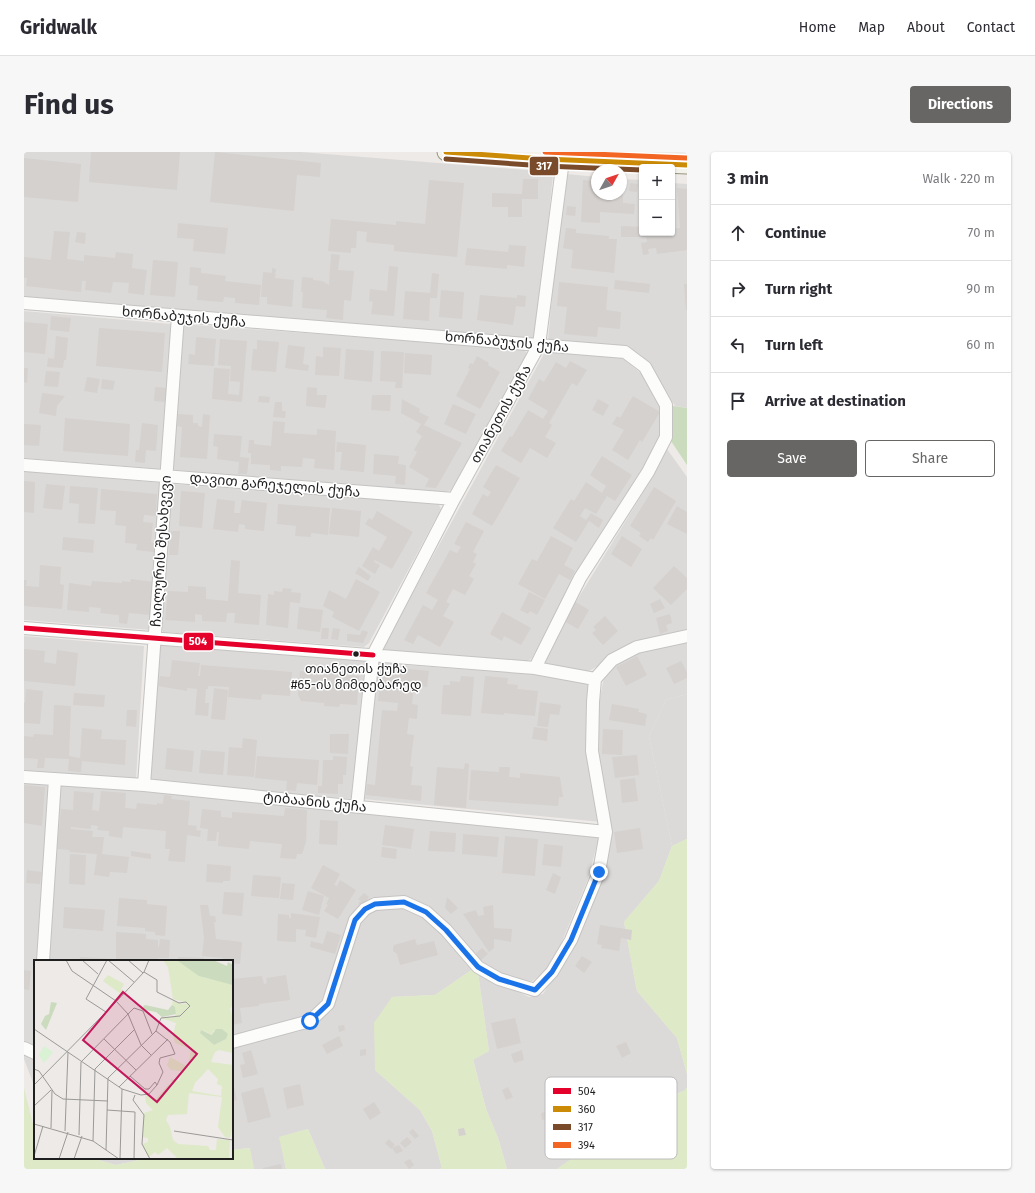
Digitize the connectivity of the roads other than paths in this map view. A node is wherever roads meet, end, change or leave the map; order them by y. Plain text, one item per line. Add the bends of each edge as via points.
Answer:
1 (446, 152) edge
2 (563, 156) edge
3 (687, 165) edge
4 (24, 303) edge
5 (178, 316) junction
6 (539, 345) junction
7 (24, 465) edge
8 (166, 476) junction
9 (454, 499) junction
10 (24, 628) edge
11 (687, 636) edge
12 (155, 639) junction
13 (373, 655) junction
14 (535, 668) junction
15 (595, 679) junction
16 (24, 777) edge
17 (55, 779) junction
18 (144, 785) junction
19 (357, 806) junction
20 (606, 832) junction
21 (43, 960) edge
22 (233, 1042) edge
23 (24, 1048) edge
24 (34, 1053) edge

1 - 2 street
2 - 3 street
2 - 6 street, თიანეთის ქუჩა
4 - 5 street, ხორნაბუჯის ქუჩა
5 - 6 street, ხორნაბუჯის ქუჩა
5 - 8 street, ჩაილურის შესახვევი
6 - 9 street, თიანეთის ქუჩა
6 - 14 street, ხორნაბუჯის ქუჩა via 625,352 645,367 666,405 666,437 648,472 580,578
7 - 8 street, დავით გარეჯელის ქუჩა
8 - 9 street, დავით გარეჯელის ქუჩა
8 - 12 street, ჩაილურის შესახვევი
9 - 13 street, თიანეთის ქუჩა
10 - 12 street
11 - 15 street via 638,648 612,660
12 - 13 street
12 - 18 street, ჩაილურის შესახვევი
13 - 14 street
13 - 19 street, თიანეთის ქუჩა
14 - 15 street
15 - 20 street via 592,751
16 - 17 street, ტიბაანის ქუჩა
17 - 18 street, ტიბაანის ქუჩა
17 - 21 street
18 - 19 street, ტიბაანის ქუჩა
19 - 20 street, ტიბაანის ქუჩა
20 - 22 street via 599,872 571,940 552,972 535,990 499,979 478,967 446,930 426,912 404,902 375,904 365,909 355,920 328,1004 310,1021
23 - 24 street

